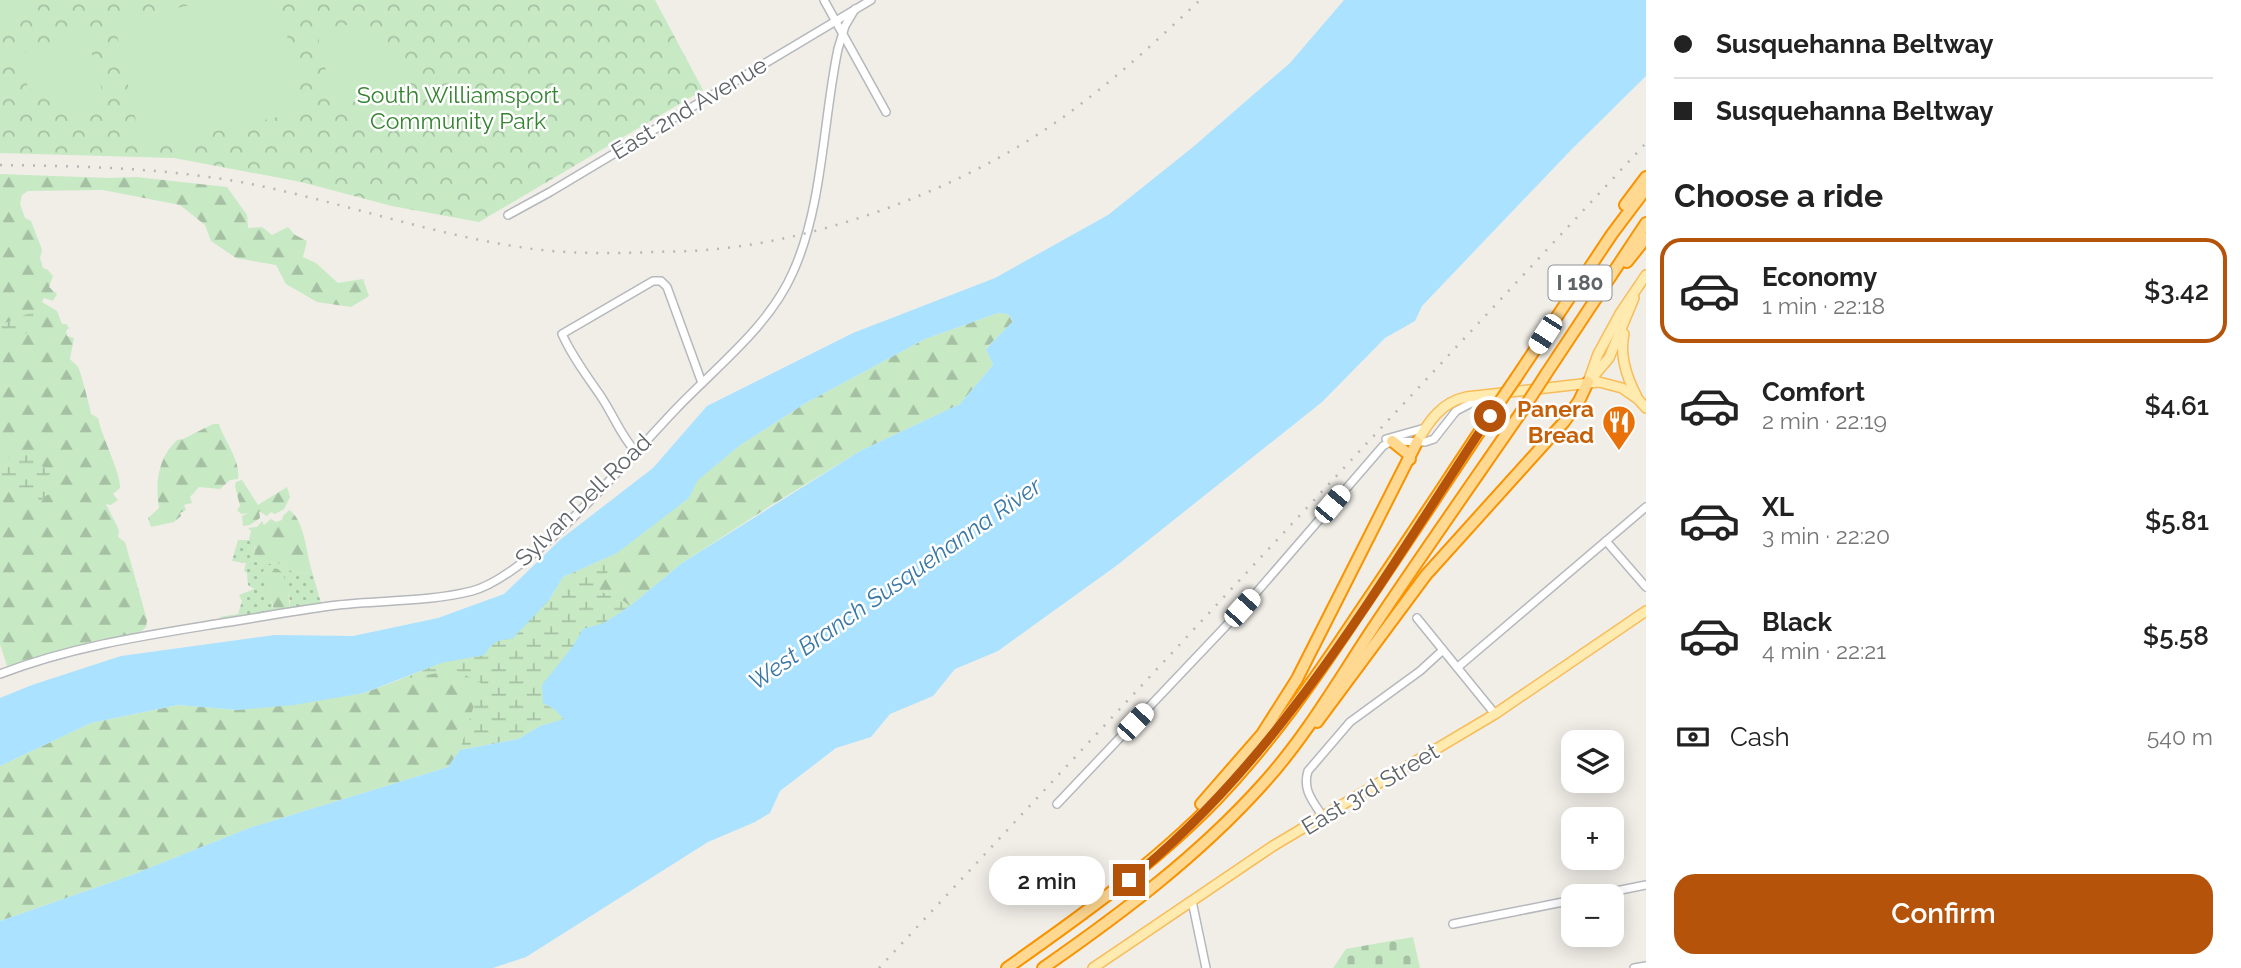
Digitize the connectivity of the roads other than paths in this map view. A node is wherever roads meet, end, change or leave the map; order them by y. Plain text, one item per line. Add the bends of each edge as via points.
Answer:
1 (824, 0) edge
2 (870, 0) edge
3 (855, 9) junction
4 (836, 20) junction
5 (841, 35) junction
6 (886, 112) dead end
7 (1646, 177) edge
8 (1646, 189) edge
9 (508, 215) dead end
10 (1646, 223) edge
11 (1646, 238) edge
12 (1646, 275) edge
13 (1575, 289) junction
14 (1636, 291) junction
15 (1584, 316) junction
16 (1628, 317) junction
17 (1588, 382) junction
18 (702, 383) junction
19 (1646, 392) edge
20 (1489, 395) junction
21 (1638, 399) junction
22 (1646, 408) edge
23 (1425, 428) junction
24 (1417, 442) junction
25 (1387, 444) junction
26 (635, 452) junction
27 (1410, 459) junction
28 (1646, 507) edge
29 (1606, 541) junction
30 (1646, 587) edge
31 (1646, 611) edge
32 (1417, 618) dead end
33 (1443, 649) junction
34 (1458, 667) junction
35 (0, 674) edge
36 (1496, 714) junction
37 (1294, 747) junction
38 (1057, 804) dead end
39 (1323, 817) junction
40 (1143, 868) junction
41 (1646, 885) edge
42 (1624, 889) edge
43 (1192, 901) junction
44 (1561, 902) edge
45 (1453, 924) dead end
46 (1646, 965) edge
47 (1007, 968) edge
48 (1043, 968) edge
49 (1093, 968) edge
50 (1206, 968) edge
51 (1634, 968) edge

1 - 4 street
2 - 3 street, East 2nd Avenue
3 - 4 street, East 2nd Avenue
3 - 5 street, Sylvan Dell Road
4 - 5 street
4 - 9 street, East 2nd Avenue
5 - 6 street
5 - 18 street, Sylvan Dell Road via 810,225 793,273 773,307
7 - 13 highway
8 - 13 highway, I 180
10 - 15 highway, I 180
11 - 15 highway
12 - 14 main road
13 - 40 highway, I 180, bridge via 1280,726 1218,797
14 - 16 main road
14 - 17 main road via 1598,354
15 - 37 highway, I 180, bridge
16 - 17 main road via 1609,358
16 - 21 main road via 1623,355
17 - 20 main road
17 - 21 main road via 1611,384
17 - 37 highway via 1564,422 1426,575 1321,718
18 - 26 street, Sylvan Dell Road
18 - 26 street via 661,281 653,281 562,334
19 - 21 street
20 - 23 main road via 1454,401
20 - 24 street via 1456,411 1434,439
21 - 22 main road
23 - 24 main road
23 - 25 street via 1392,436 1385,440
24 - 25 street
24 - 27 highway
25 - 27 highway via 1402,447
25 - 38 street via 1242,608
26 - 35 street, Sylvan Dell Road via 558,530 484,587 142,635 55,654
27 - 40 highway via 1279,709 1232,771
28 - 29 street
29 - 30 street
29 - 34 street
31 - 36 main road, East 3rd Street
32 - 33 street
33 - 34 street
33 - 39 street via 1350,722 1307,773 1308,794
34 - 36 street
36 - 39 main road, East 3rd Street
37 - 48 highway, I 180 via 1237,811 1175,870
39 - 43 main road, East 3rd Street
40 - 47 highway, I 180
41 - 42 street
43 - 49 main road, East 3rd Street
43 - 50 street
44 - 45 street
46 - 51 street

